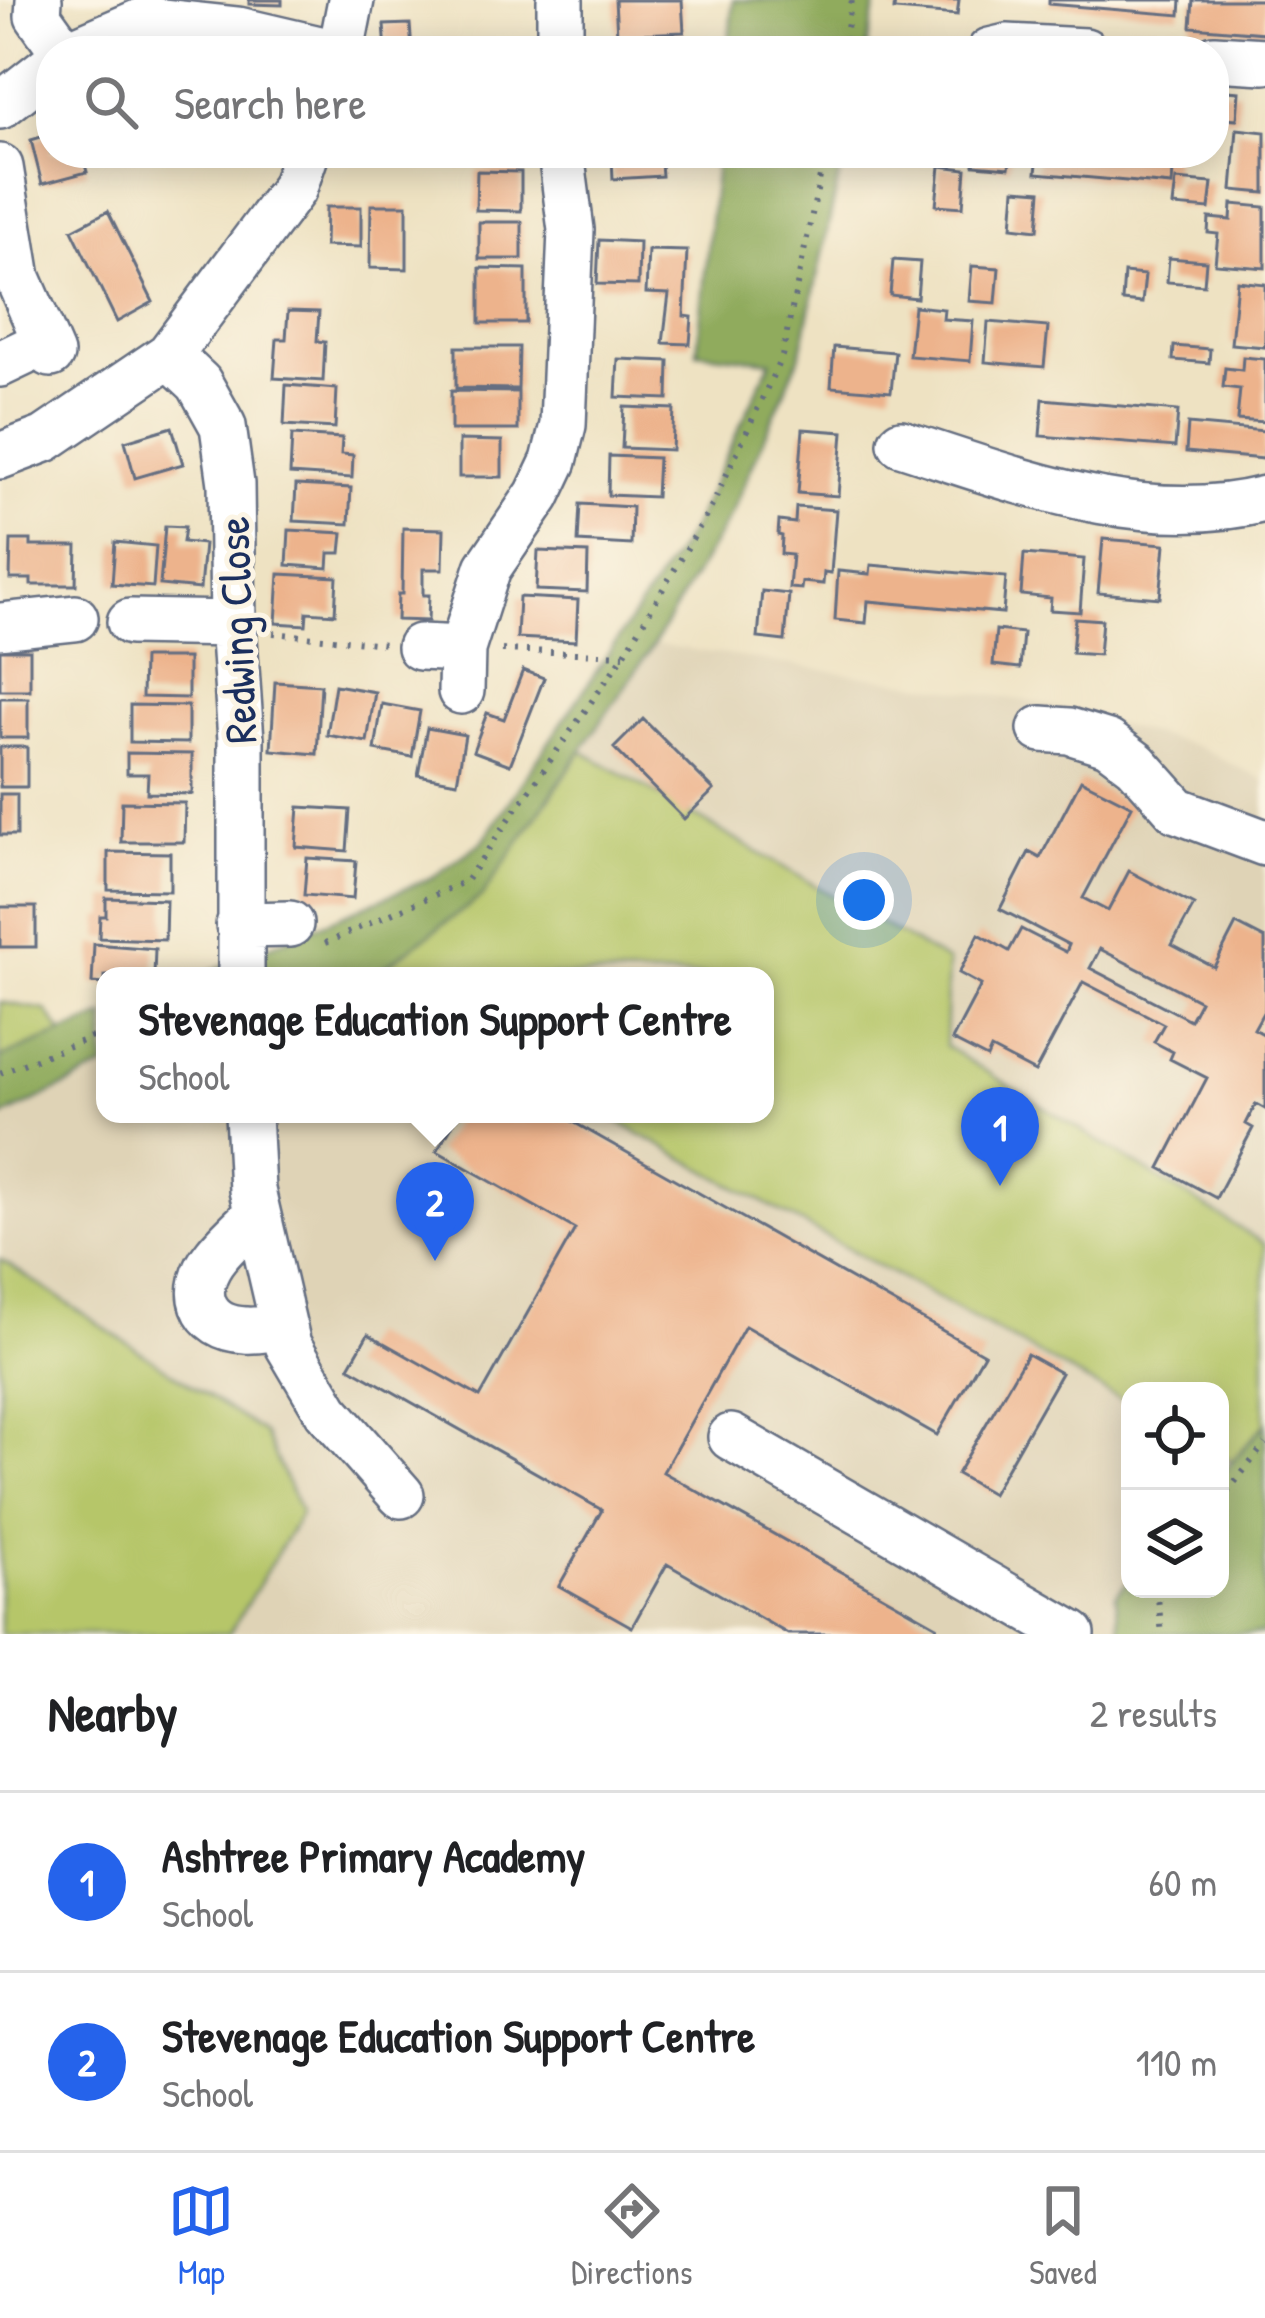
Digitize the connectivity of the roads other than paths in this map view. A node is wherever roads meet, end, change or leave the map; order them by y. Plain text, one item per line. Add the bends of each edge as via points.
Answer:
1 (39, 0) edge
2 (351, 0) edge
3 (560, 0) edge
4 (145, 10) edge
5 (52, 36) edge
6 (99, 36) edge
7 (264, 36) edge
8 (344, 36) edge
9 (560, 36) edge
10 (1229, 59) edge
11 (1265, 61) edge
12 (36, 78) edge
13 (0, 106) edge
14 (0, 167) edge
15 (301, 168) edge
16 (563, 168) edge
17 (169, 355) junction
18 (0, 364) edge
19 (901, 443) dead end
20 (0, 456) edge
21 (1265, 499) edge
22 (75, 618) dead end
23 (130, 622) dead end
24 (0, 626) edge
25 (233, 627) junction
26 (448, 662) road end
27 (1041, 729) dead end
28 (1265, 844) edge
29 (238, 925) junction
30 (305, 934) road end
31 (240, 967) edge
32 (249, 1123) edge
33 (257, 1214) junction
34 (284, 1327) junction
35 (731, 1437) dead end
36 (401, 1495) dead end
37 (1072, 1634) edge

1 - 5 street via 38,16
2 - 8 street
3 - 9 street
4 - 6 street
4 - 7 street
10 - 11 street
12 - 13 street
14 - 18 street via 18,278 48,348
15 - 17 street
16 - 26 street via 571,230 563,425 538,495 488,568
17 - 20 street via 45,439
17 - 25 street, Redwing Close via 200,383 223,426
19 - 21 street via 1102,502 1191,508
22 - 24 street
23 - 25 street
25 - 29 street, Redwing Close via 241,740
27 - 28 street via 1108,743 1177,810
29 - 30 street
29 - 31 street, Redwing Close
32 - 33 street
33 - 34 street
33 - 34 street via 213,1258 200,1305 213,1321 242,1331
34 - 36 street via 327,1411
35 - 37 street

